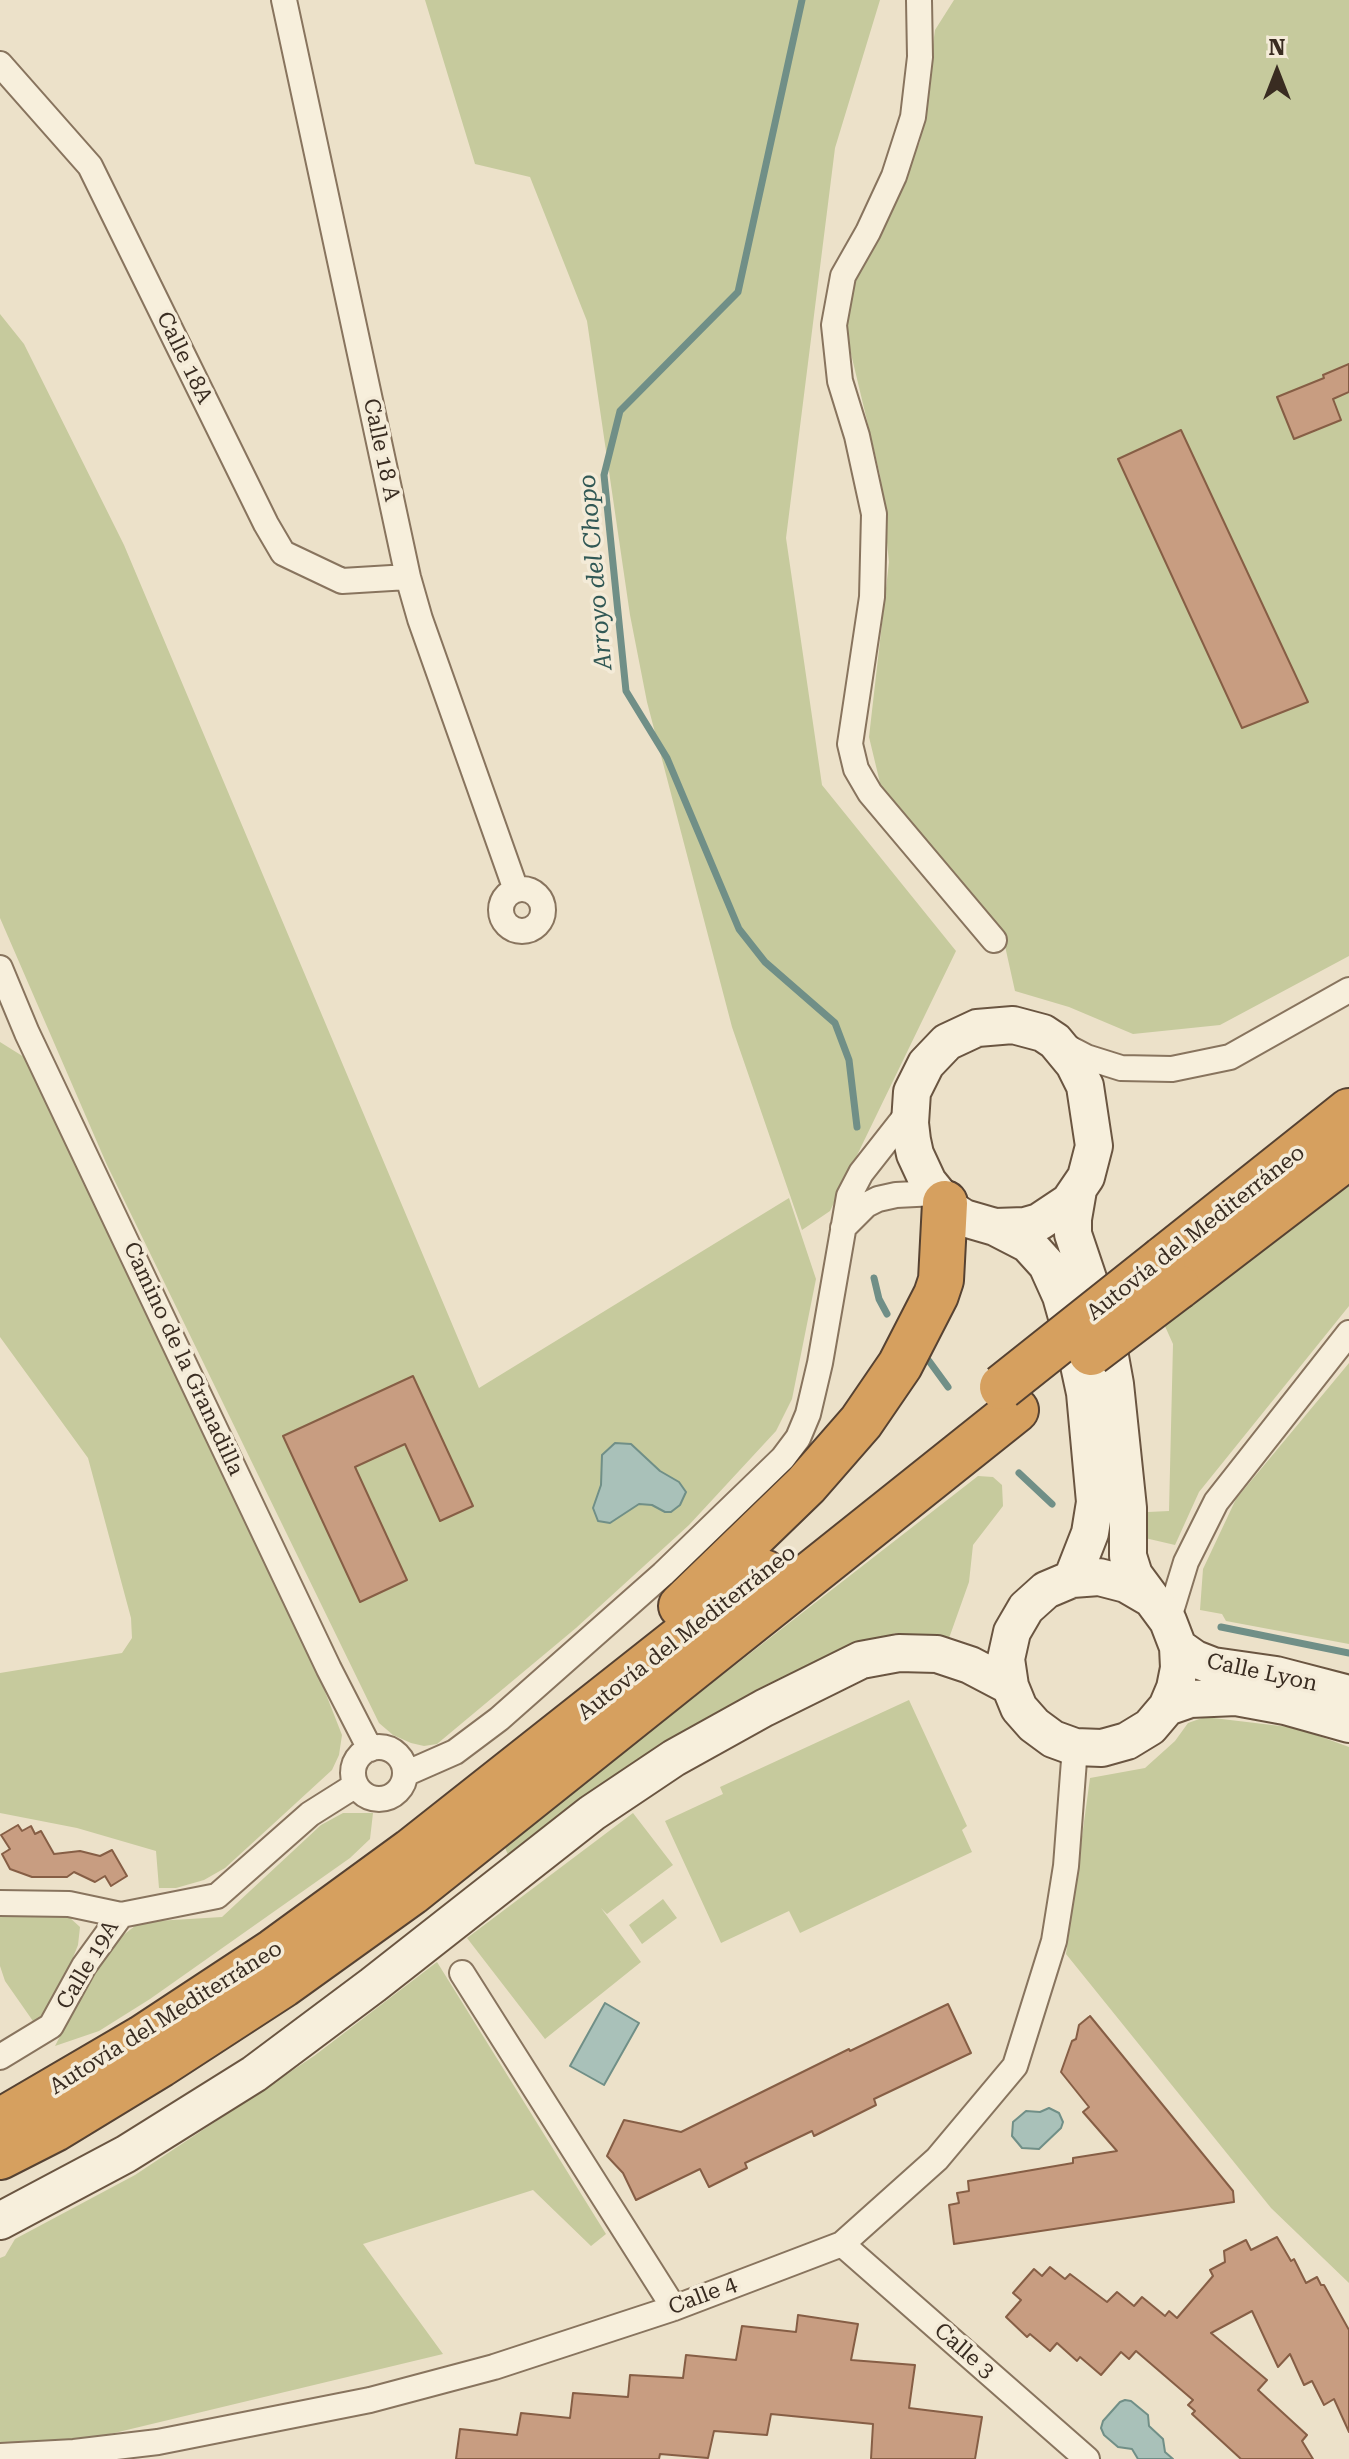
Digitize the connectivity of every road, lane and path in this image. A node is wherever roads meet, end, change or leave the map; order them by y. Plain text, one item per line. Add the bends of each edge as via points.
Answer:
1 (284, 0) edge
2 (919, 0) edge
3 (0, 64) edge
4 (408, 577) junction
5 (516, 890) dead end
6 (994, 940) dead end
7 (0, 968) edge
8 (1349, 990) edge
9 (1055, 1041) junction
10 (912, 1108) junction
11 (1349, 1111) edge
12 (1349, 1156) edge
13 (1078, 1190) junction
14 (941, 1198) junction
15 (995, 1227) junction
16 (843, 1228) junction
17 (1170, 1273) junction
18 (1349, 1333) edge
19 (1009, 1398) junction
20 (1072, 1579) junction
21 (1165, 1622) junction
22 (1010, 1686) junction
23 (1349, 1694) edge
24 (1167, 1707) junction
25 (1349, 1724) edge
26 (1075, 1747) junction
27 (370, 1749) junction
28 (405, 1774) junction
29 (356, 1785) junction
30 (0, 1903) edge
31 (121, 1915) junction
32 (274, 1951) junction
33 (462, 1973) dead end
34 (0, 2057) edge
35 (0, 2121) edge
36 (0, 2157) edge
37 (0, 2221) edge
38 (842, 2244) junction
39 (674, 2308) junction
40 (76, 2455) edge
41 (0, 2456) edge
42 (1087, 2459) edge

1 - 4 street, Calle 18 A
2 - 6 street via 913,117 894,176 843,276 834,325 840,381 874,514 872,597 850,744 870,793
3 - 4 street, Calle 18A via 90,166 283,553 342,581
4 - 5 street, Calle 18 A
7 - 27 street, Camino de la Granadilla
8 - 9 street via 1230,1057 1172,1069 1121,1068
9 - 10 street via 1013,1025 961,1034 926,1064 912,1092
9 - 13 street via 1085,1086 1091,1117 1091,1163
10 - 14 street via 915,1154
10 - 16 street via 854,1185
11 - 17 highway, Autovía del Mediterráneo
12 - 17 highway, Autovía del Mediterráneo
13 - 15 street via 1039,1222
13 - 21 street via 1073,1234 1105,1329 1115,1384 1128,1556 1134,1575
14 - 15 street via 964,1218
14 - 16 street via 878,1199
14 - 32 highway via 943,1264 936,1295 900,1365 861,1422 806,1485 638,1645 381,1851
15 - 20 street via 1028,1244 1047,1265 1074,1342 1085,1393 1095,1502 1090,1533
16 - 28 street via 808,1414 783,1458 663,1574 499,1719 455,1752
17 - 19 highway, Autovía del Mediterráneo, bridge
18 - 21 street via 1216,1502 1186,1562
19 - 32 highway, Autovía del Mediterráneo
19 - 36 highway, Autovía del Mediterráneo via 411,1893 160,2065
20 - 21 street via 1099,1577 1126,1584
20 - 22 street via 1046,1590 1026,1608 1012,1632 1006,1659
21 - 23 street, Calle Lyon via 1195,1659
21 - 24 street via 1179,1668
22 - 26 street via 1034,1725
22 - 37 street via 937,1654 899,1653 861,1660 764,1708 674,1758 592,1813 254,2074 126,2154
24 - 25 street, Calle Lyon via 1190,1699 1236,1697
24 - 26 street via 1150,1727 1127,1741 1102,1748
26 - 38 street, Calle 4 via 1054,1941 1015,2066 937,2159
27 - 28 street via 394,1752
27 - 29 street via 356,1760
28 - 29 street via 399,1790 384,1798 368,1796
29 - 31 street via 310,1814 217,1896
30 - 31 street, Calle 19A via 69,1904
31 - 34 street, Calle 19A via 84,1966 51,2026
32 - 35 highway, Autovía del Mediterráneo via 142,2038
33 - 39 street
38 - 39 street, Calle 4
38 - 42 street, Calle 3
39 - 40 street, Calle 4 via 494,2367 370,2400
40 - 41 street, Calle 4

